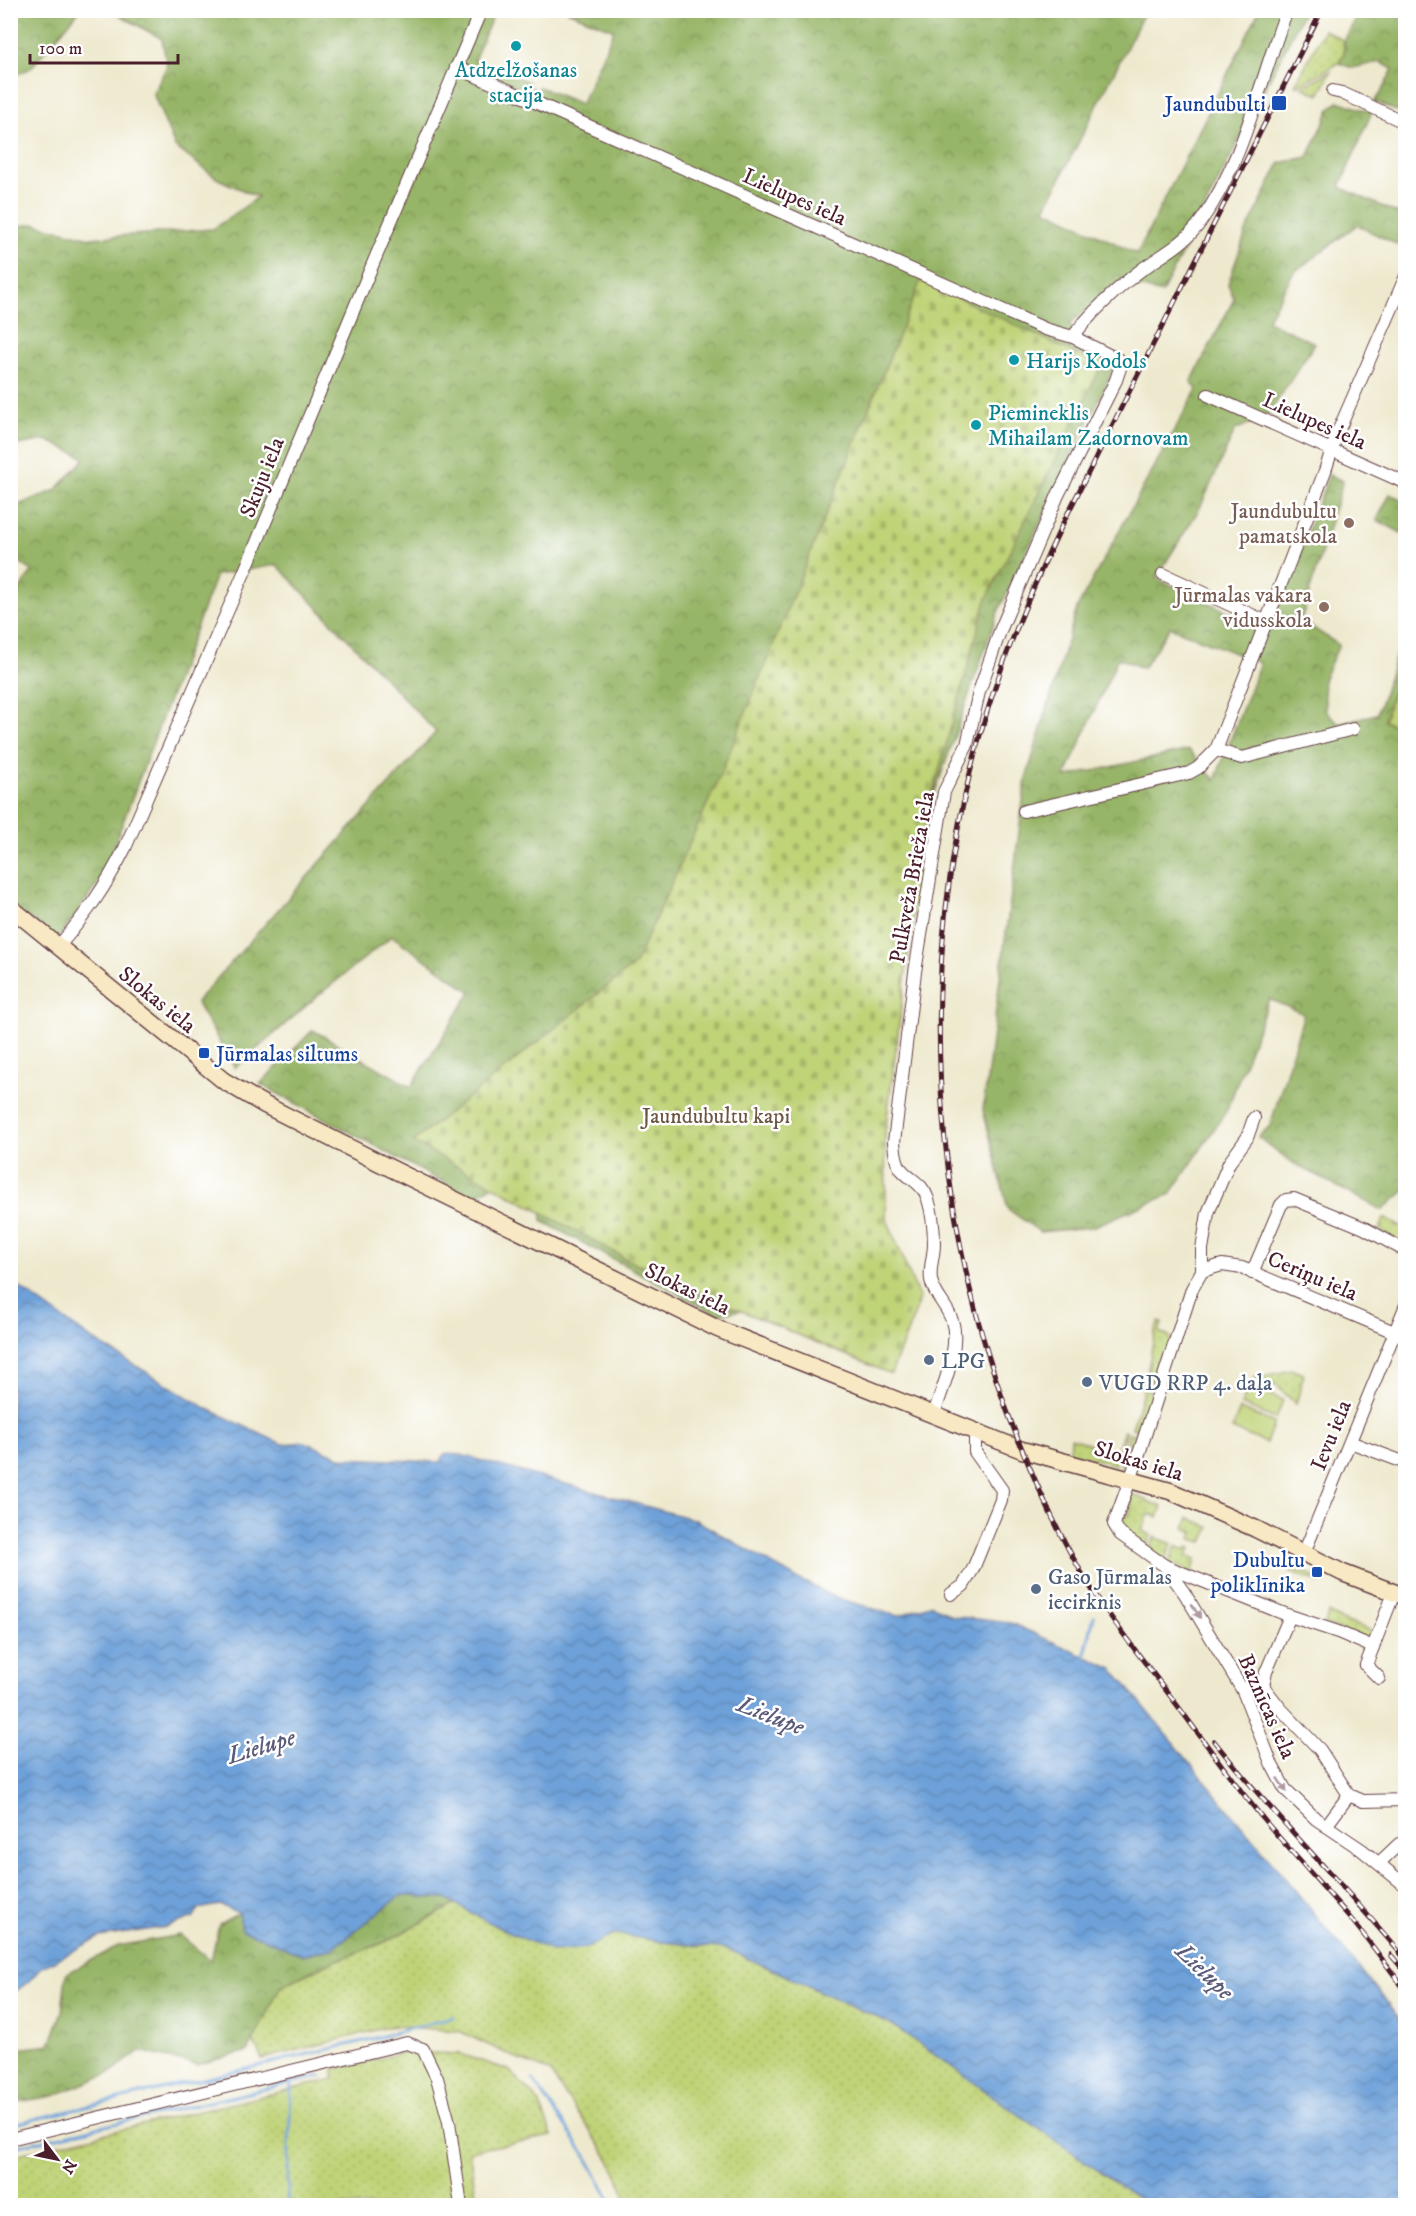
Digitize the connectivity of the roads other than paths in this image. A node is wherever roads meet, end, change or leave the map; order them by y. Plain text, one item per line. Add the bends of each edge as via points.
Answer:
1 (481, 10) edge
2 (1287, 10) edge
3 (456, 67) junction
4 (1333, 91) dead end
5 (1406, 123) edge
6 (1406, 276) edge
7 (1073, 337) junction
8 (1119, 360) joint
9 (1208, 395) dead end
10 (1331, 450) junction
11 (1406, 483) edge
12 (1163, 574) dead end
13 (1265, 621) junction
14 (1353, 729) dead end
15 (1216, 750) junction
16 (1024, 811) dead end
17 (10, 907) edge
18 (58, 947) junction
19 (1254, 1118) dead end
20 (1406, 1251) edge
21 (1202, 1270) junction
22 (1252, 1273) junction
23 (1406, 1305) edge
24 (1400, 1334) edge
25 (934, 1414) junction
26 (975, 1431) junction
27 (1350, 1442) junction
28 (1406, 1463) edge
29 (1130, 1479) junction
30 (1304, 1553) junction
31 (1165, 1566) junction
32 (951, 1594) dead end
33 (1400, 1595) edge
34 (1290, 1616) junction
35 (1373, 1647) junction
36 (1379, 1678) dead end
37 (1263, 1686) junction
38 (1243, 1691) junction
39 (1349, 1795) junction
40 (1406, 1800) edge
41 (1326, 1826) junction
42 (1406, 1845) edge
43 (1379, 1863) junction
44 (1406, 1886) edge
45 (10, 2139) edge
46 (461, 2205) edge

1 - 3 street, Skuju iela
2 - 7 street via 1240,147 1201,222 1187,238 1139,271
3 - 7 street, Lielupes iela via 1044,329
3 - 18 street, Skuju iela via 125,848 108,884
4 - 5 street
6 - 10 street
7 - 8 street, Lielupes iela
8 - 25 street, Pulkveža Brieža iela via 1116,380 1058,495 1000,632 978,692 967,745 944,792 938,821 894,1142 900,1168 923,1188 927,1197 934,1245 930,1279 952,1321 952,1357
9 - 10 street, Lielupes iela
10 - 11 street, Lielupes iela
10 - 13 street
12 - 13 street
13 - 15 street
14 - 15 street via 1242,758
15 - 16 street via 1189,773
17 - 18 main road, Slokas iela
18 - 25 main road, Slokas iela via 224,1081 264,1105 701,1321
19 - 21 street via 1208,1213
20 - 22 street via 1364,1228 1294,1199 1287,1200 1281,1205
21 - 22 street, Ceriņu iela via 1229,1266
21 - 29 street via 1192,1289
22 - 24 street, Ceriņu iela
23 - 24 street, Ievu iela
24 - 27 street, Ievu iela
25 - 26 main road, Slokas iela
26 - 29 main road, Slokas iela via 1031,1452
26 - 32 street via 975,1452 1002,1490 1001,1500 973,1569 963,1586
27 - 28 street
27 - 30 street, Ievu iela
29 - 30 main road, Slokas iela via 1197,1502
29 - 31 street, Baznīcas iela via 1114,1524 1120,1534
30 - 33 main road, Slokas iela
31 - 34 street
31 -> 38 street, Baznīcas iela
33 - 35 street
34 - 35 street
34 - 37 street
35 - 36 street via 1366,1665
37 - 38 street
37 - 39 street via 1320,1750
38 -> 41 street, Baznīcas iela via 1278,1780 1300,1806
39 - 40 street via 1363,1801
39 - 41 street
41 - 43 street, Baznīcas iela
42 - 43 street via 1394,1847
43 - 44 street, Baznīcas iela
45 - 46 street via 407,2043 423,2049 437,2078 449,2122

